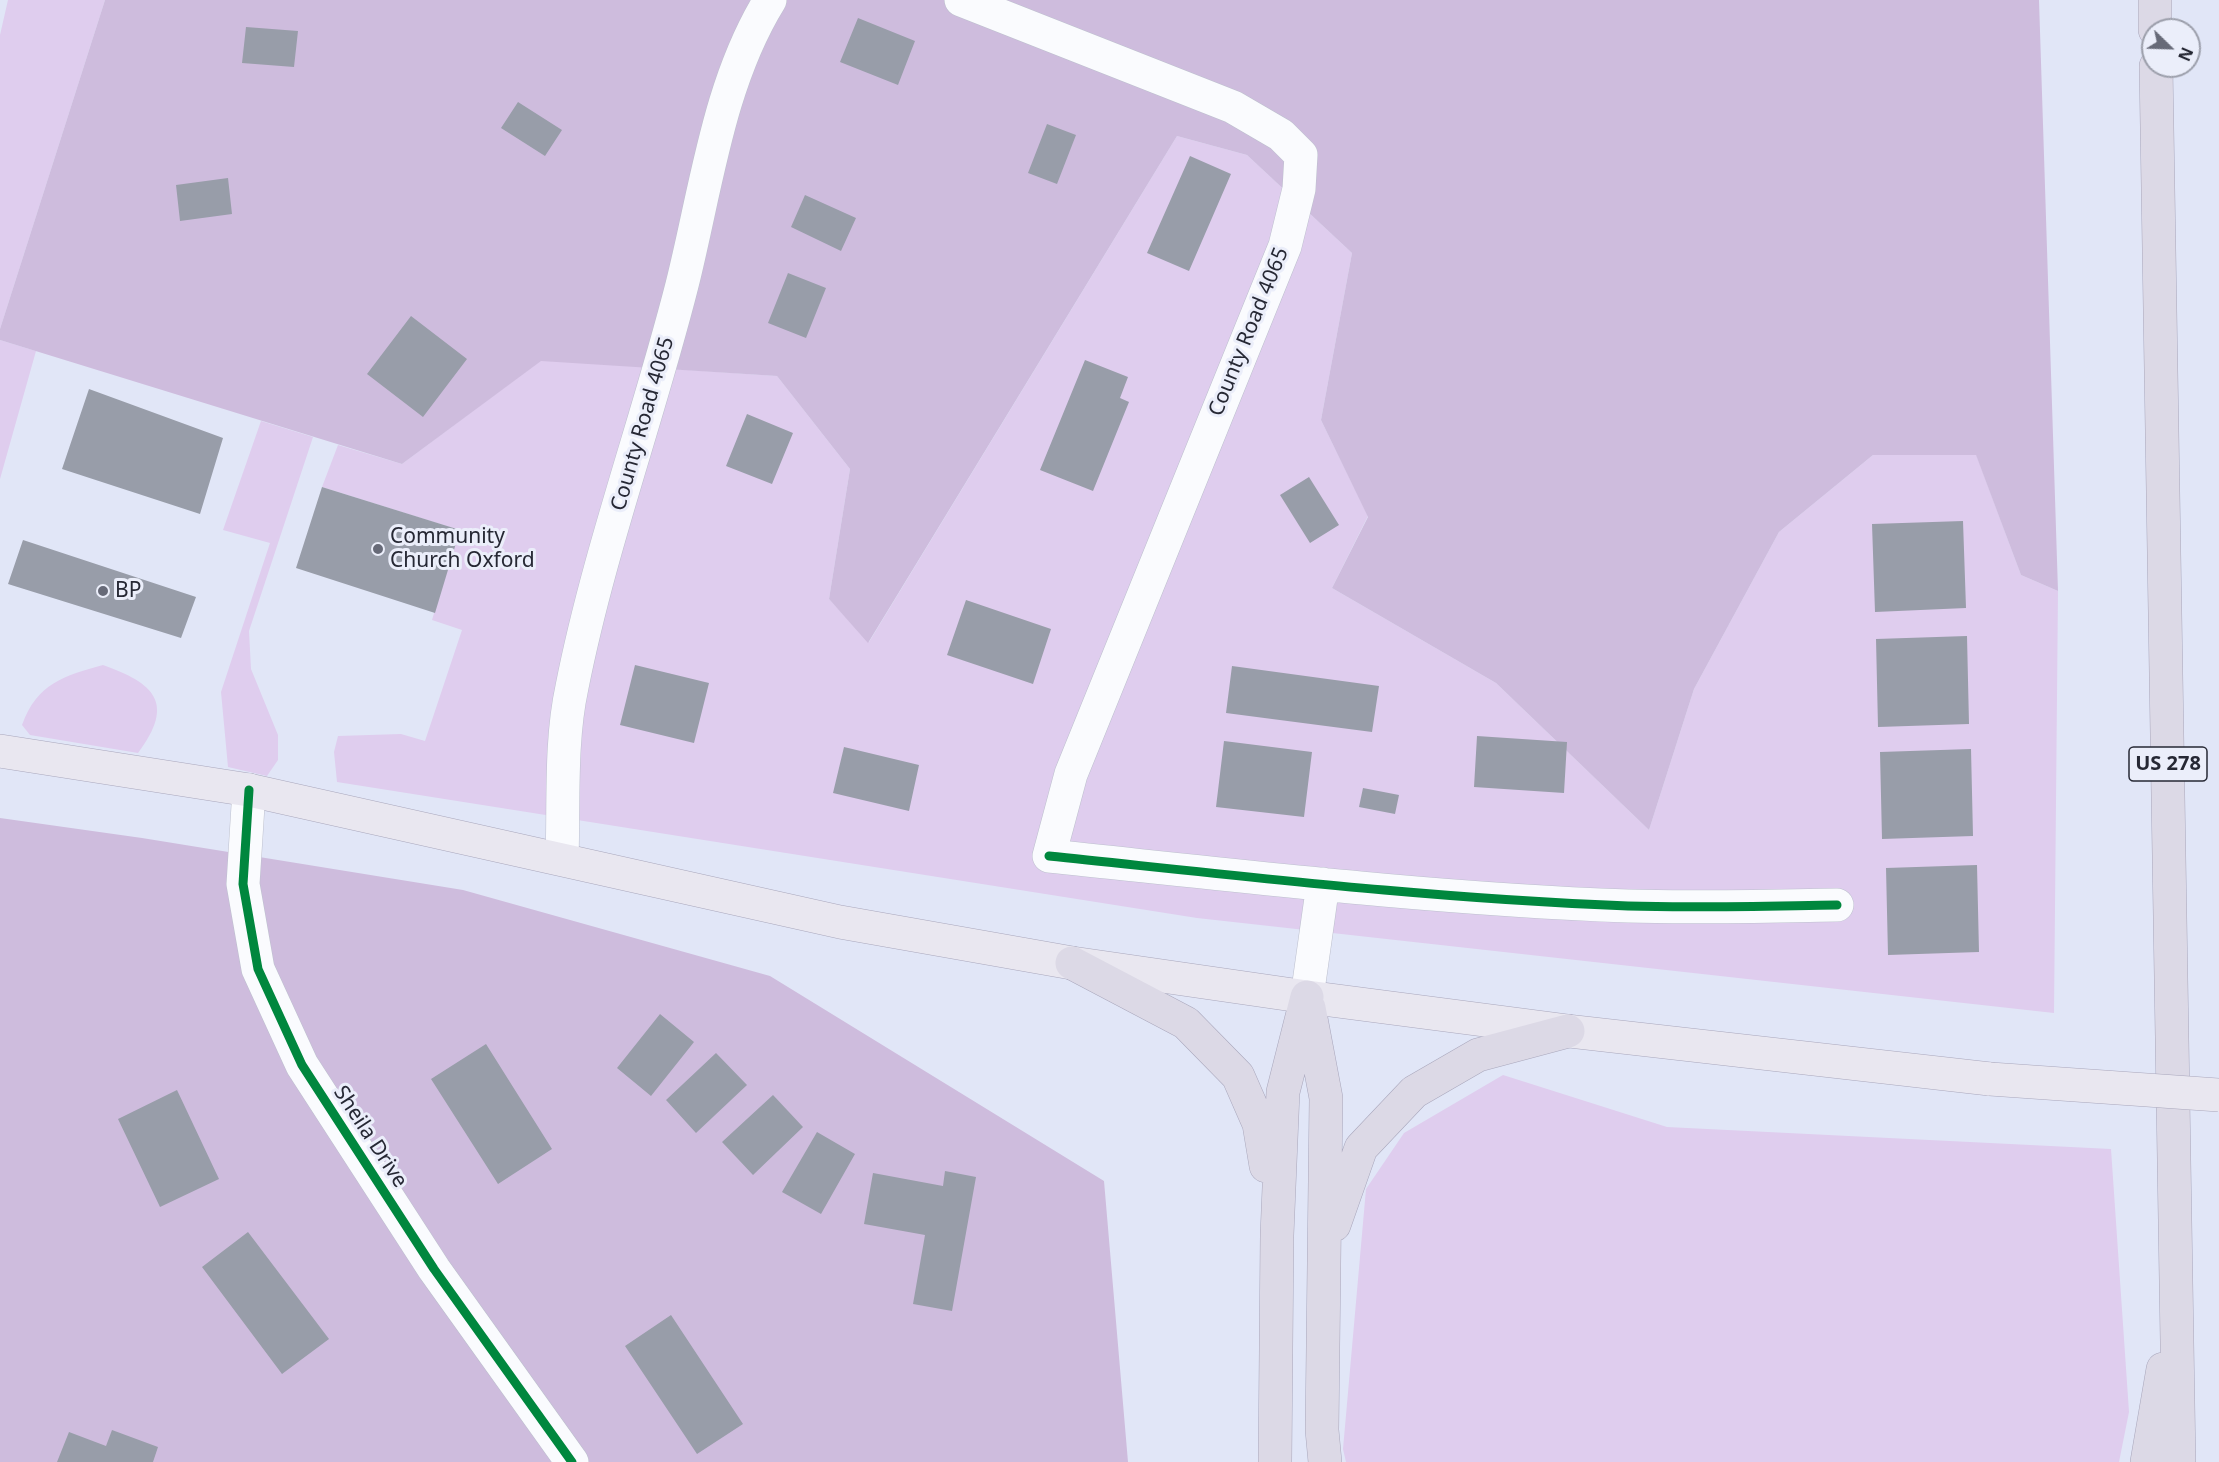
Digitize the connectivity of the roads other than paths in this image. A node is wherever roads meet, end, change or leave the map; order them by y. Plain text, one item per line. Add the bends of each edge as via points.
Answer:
1 (770, 0) edge
2 (961, 0) edge
3 (2155, 0) edge
4 (2156, 18) edge
5 (2156, 78) edge
6 (0, 751) edge
7 (249, 790) junction
8 (562, 859) junction
9 (1323, 884) junction
10 (1837, 905) dead end
11 (1072, 963) junction
12 (1307, 997) junction
13 (1568, 1031) junction
14 (2219, 1095) edge
15 (1277, 1235) junction
16 (1325, 1249) junction
17 (2177, 1293) junction
18 (572, 1462) edge
19 (1275, 1462) edge
20 (1325, 1462) edge
21 (2147, 1462) edge
22 (2179, 1462) edge

1 - 8 street, County Road 4065 via 750,32 729,91 682,286 571,689
2 - 9 street, County Road 4065 via 1233,107 1281,135 1301,155 1299,189 1285,246 1071,774 1049,856
3 - 4 highway
5 - 17 highway, US 278
6 - 7 main road
7 - 8 main road
7 - 18 street, Sheila Drive via 243,884 258,969 302,1065 434,1269
8 - 11 main road via 870,928
9 - 10 street via 1629,906
9 - 12 street
11 - 12 main road
11 - 15 highway via 1186,1023 1238,1076 1259,1124
12 - 13 main road
12 - 15 highway via 1283,1092
12 - 16 highway via 1326,1098
13 - 14 main road, bridge via 1990,1079
13 - 16 highway via 1478,1056 1414,1092 1361,1148
15 - 19 highway
16 - 20 highway
17 - 21 highway
17 - 22 highway, US 278

